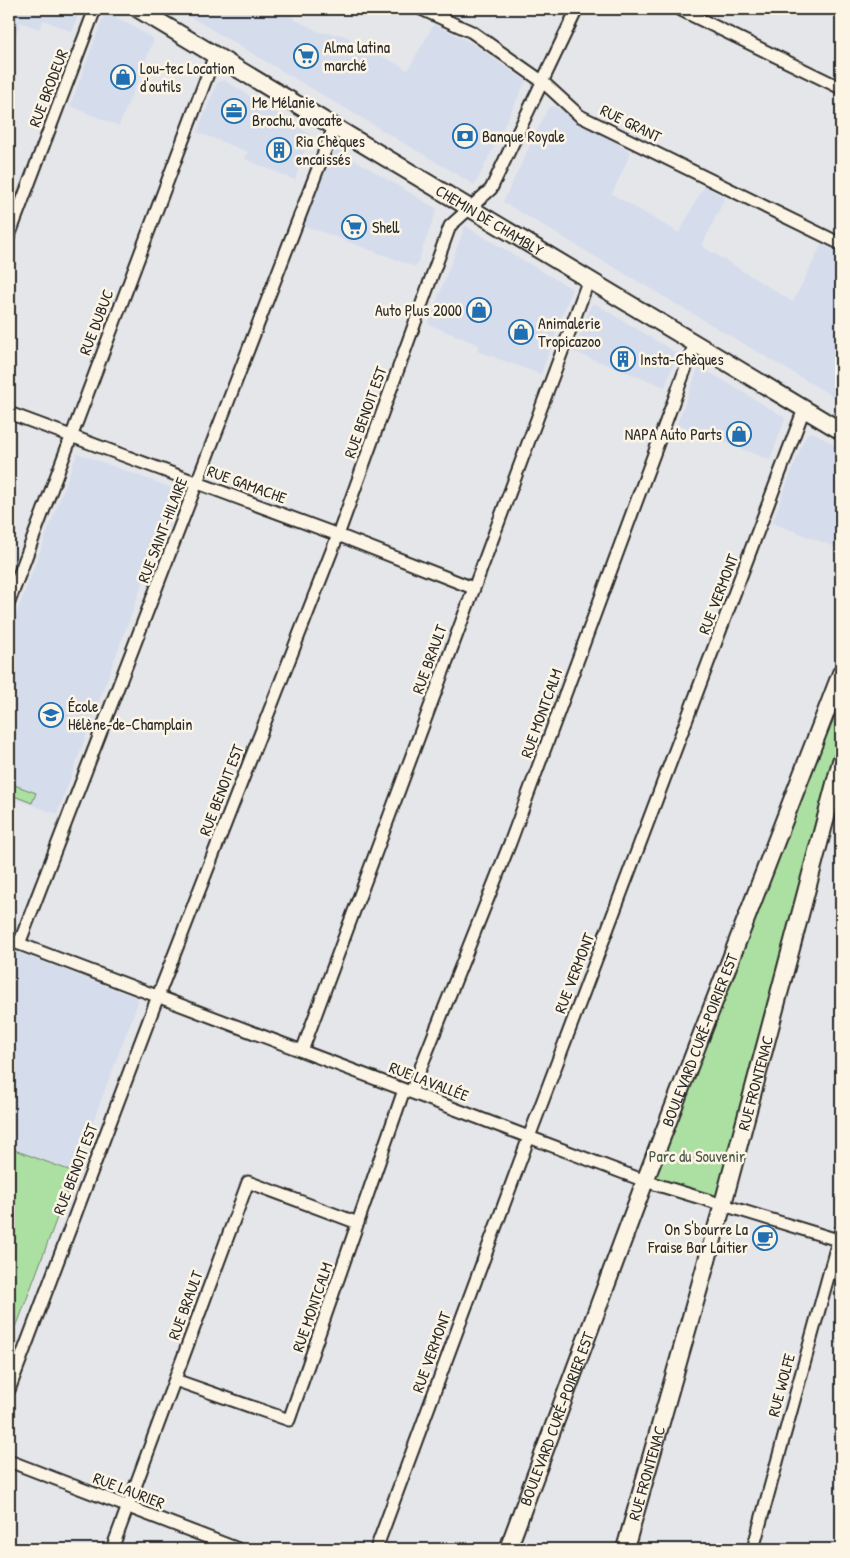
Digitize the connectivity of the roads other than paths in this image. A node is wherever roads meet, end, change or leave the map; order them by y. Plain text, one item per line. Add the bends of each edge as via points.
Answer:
1 (95, 9) edge
2 (138, 9) edge
3 (421, 9) edge
4 (578, 9) edge
5 (678, 9) edge
6 (215, 55) junction
7 (543, 82) junction
8 (841, 88) edge
9 (334, 127) junction
10 (469, 208) junction
11 (9, 236) edge
12 (841, 244) edge
13 (589, 279) junction
14 (695, 343) junction
15 (804, 409) junction
16 (9, 413) edge
17 (841, 431) edge
18 (71, 436) junction
19 (197, 483) junction
20 (338, 535) junction
21 (473, 588) junction
22 (9, 602) edge
23 (841, 673) edge
24 (841, 761) edge
25 (14, 942) edge
26 (158, 996) junction
27 (302, 1051) junction
28 (408, 1091) junction
29 (529, 1136) junction
30 (645, 1181) junction
31 (723, 1204) junction
32 (358, 1223) junction
33 (840, 1237) edge
34 (175, 1380) junction
35 (9, 1390) edge
36 (9, 1462) edge
37 (128, 1507) junction
38 (112, 1549) edge
39 (238, 1549) edge
40 (376, 1549) edge
41 (508, 1549) edge
42 (625, 1549) edge
43 (753, 1549) edge

1 - 11 street, RUE BRODEUR
2 - 6 main road, CHEMIN DE CHAMBLY
3 - 7 street, RUE GRANT via 472,32
4 - 7 street, RUE BENOIT EST
5 - 8 street
6 - 9 main road, CHEMIN DE CHAMBLY
6 - 18 street, RUE DUBUC
7 - 10 street, RUE BENOIT EST via 491,189
7 - 12 street, RUE GRANT via 580,116
9 - 10 main road, CHEMIN DE CHAMBLY
9 - 19 street, RUE SAINT-HILAIRE
10 - 13 main road, CHEMIN DE CHAMBLY
10 - 20 street, RUE BENOIT EST via 450,226
13 - 14 main road, CHEMIN DE CHAMBLY
13 - 21 street, RUE BRAULT
14 - 15 main road, CHEMIN DE CHAMBLY
14 - 28 street, RUE MONTCALM via 510,843
15 - 17 main road, CHEMIN DE CHAMBLY
15 - 29 street, RUE VERMONT
16 - 18 street, RUE GAMACHE
18 - 19 street, RUE GAMACHE
18 - 22 street, RUE DUBUC
19 - 20 street, RUE GAMACHE
19 - 25 street, RUE SAINT-HILAIRE
20 - 21 street, RUE GAMACHE
20 - 26 street, RUE BENOIT EST
21 - 27 street, RUE BRAULT
23 - 30 main road, BOULEVARD CURÉ-POIRIER EST
24 - 31 main road, RUE FRONTENAC
25 - 26 street, RUE LAVALLÉE
26 - 27 street, RUE LAVALLÉE
26 - 35 street, RUE BENOIT EST
27 - 28 street, RUE LAVALLÉE
28 - 29 street, RUE LAVALLÉE
28 - 32 street, RUE MONTCALM
29 - 30 street, RUE LAVALLÉE
29 - 40 street, RUE VERMONT
30 - 31 street, RUE LAVALLÉE
30 - 41 main road, BOULEVARD CURÉ-POIRIER EST
31 - 33 street, RUE LAVALLÉE
31 - 42 main road, RUE FRONTENAC
32 - 34 street, RUE BRAULT via 248,1182
32 - 34 street, RUE MONTCALM via 289,1420
33 - 43 street, RUE WOLFE
34 - 37 street, RUE BRAULT
36 - 37 street, RUE LAURIER
37 - 38 street, RUE BRAULT
37 - 39 street, RUE LAURIER

